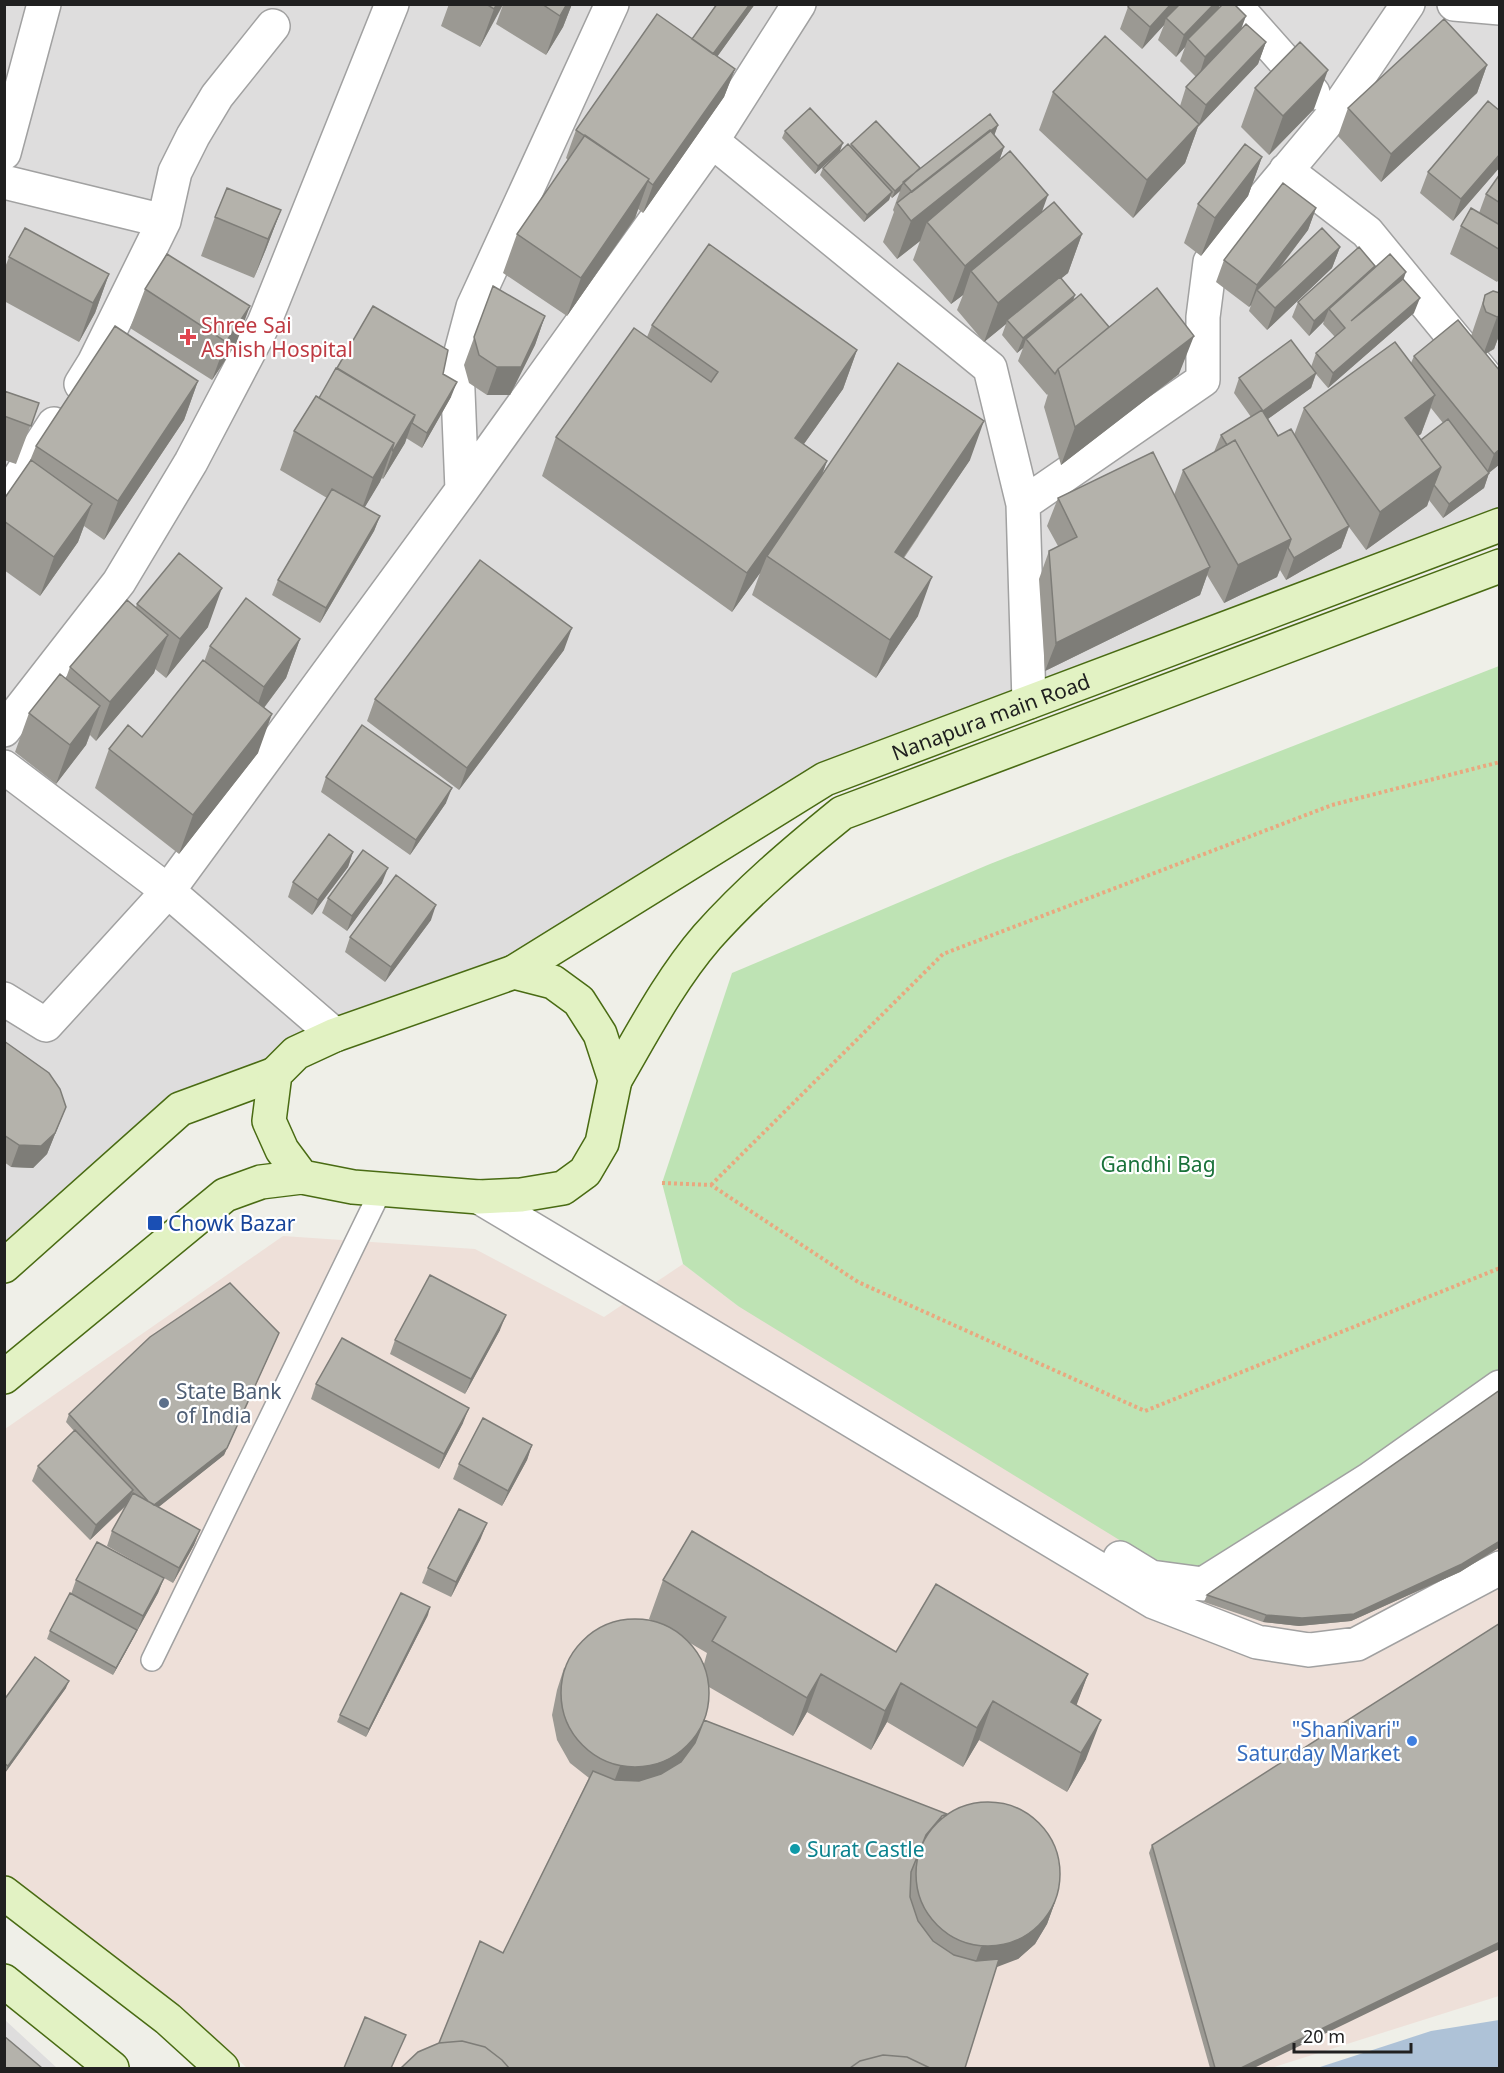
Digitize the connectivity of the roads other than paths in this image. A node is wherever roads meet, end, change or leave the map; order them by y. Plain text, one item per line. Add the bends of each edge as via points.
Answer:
1 (44, 4) edge
2 (392, 4) edge
3 (612, 4) edge
4 (799, 4) edge
5 (1234, 4) edge
6 (1408, 4) edge
7 (1454, 4) edge
8 (1500, 8) edge
9 (273, 26) dead end
10 (1333, 115) junction
11 (712, 141) junction
12 (4, 153) edge
13 (1286, 170) junction
14 (4, 182) edge
15 (164, 221) junction
16 (1500, 393) edge
17 (462, 490) junction
18 (4, 501) edge
19 (1023, 504) junction
20 (1500, 525) edge
21 (1500, 566) edge
22 (1029, 702) junction
23 (4, 730) edge
24 (4, 767) edge
25 (168, 891) junction
26 (514, 972) junction
27 (4, 999) edge
28 (335, 1035) junction
29 (274, 1074) junction
30 (615, 1080) junction
31 (302, 1177) junction
32 (381, 1190) junction
33 (521, 1195) junction
34 (479, 1197) junction
35 (4, 1266) edge
36 (4, 1377) edge
37 (1500, 1387) edge
38 (1500, 1568) edge
39 (152, 1660) dead end
40 (4, 1893) edge
41 (4, 1982) edge
42 (112, 2068) edge
43 (222, 2068) edge

1 - 12 street
2 - 23 street via 264,323 191,462 119,582
3 - 17 street via 473,307 457,367
4 - 11 street
5 - 10 street
6 - 10 street
7 - 8 street
9 - 15 street via 217,96 193,136 175,172
10 - 13 street
11 - 17 street
11 - 19 street via 990,368
13 - 16 street via 1368,232
13 - 19 street via 1210,262 1203,317 1203,380
14 - 15 street
15 - 18 street via 94,363
17 - 25 street
19 - 22 street
20 - 22 main road, Nanapura main Road
21 - 30 main road, Nanapura main Road via 842,813 776,866 706,939 660,1002
22 - 26 main road, Nanapura main Road via 825,779
24 - 25 street
25 - 27 street via 46,1025
25 - 28 street
26 - 28 main road, Nanapura main Road
26 - 30 main road via 553,982 579,1001 600,1034
28 - 29 main road, Nanapura main Road via 296,1053
29 - 31 main road via 269,1120 282,1150
29 - 35 main road via 180,1109
30 - 33 main road via 602,1143 585,1172 563,1188
31 - 32 main road
31 - 36 main road via 261,1182 225,1195
32 - 34 main road
32 - 39 lane
33 - 34 main road
33 - 37 street via 822,1382 1151,1577 1203,1584 1370,1479
34 - 38 street via 1154,1602 1257,1642 1309,1650 1357,1644
40 - 43 main road via 168,2019
41 - 42 main road

